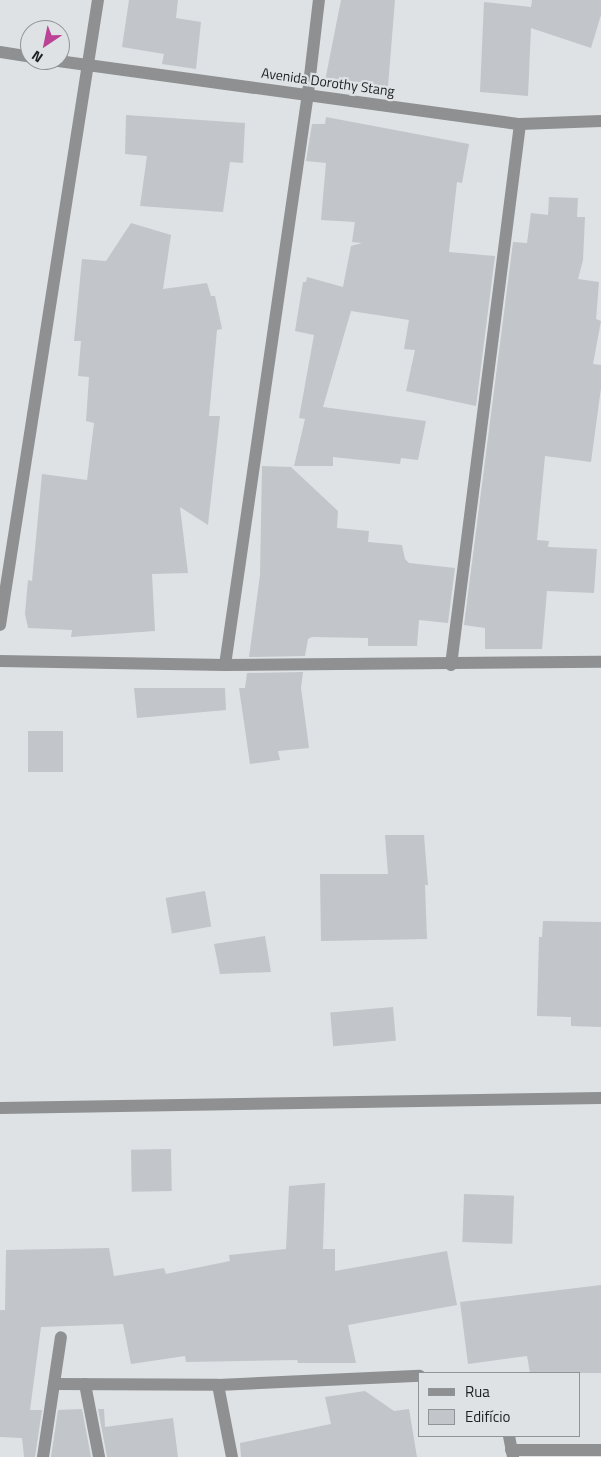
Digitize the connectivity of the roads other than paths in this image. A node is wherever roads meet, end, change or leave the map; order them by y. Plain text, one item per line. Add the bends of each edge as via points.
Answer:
1 (98, 0) edge
2 (319, 0) edge
3 (0, 52) edge
4 (20, 55) edge
5 (70, 63) edge
6 (88, 66) junction
7 (308, 94) junction
8 (601, 121) edge
9 (520, 124) junction
10 (0, 625) edge
11 (0, 661) edge
12 (601, 662) edge
13 (451, 665) junction
14 (224, 666) junction
15 (601, 1098) edge
16 (0, 1108) edge
17 (61, 1337) dead end
18 (418, 1376) edge
19 (54, 1384) junction
20 (85, 1384) junction
21 (218, 1384) junction
22 (509, 1437) edge
23 (601, 1450) edge
24 (512, 1453) edge
25 (43, 1457) edge
26 (99, 1457) edge
27 (232, 1457) edge

1 - 6 street
2 - 7 street
3 - 4 street
5 - 6 street, Avenida Dorothy Stang
6 - 7 street, Avenida Dorothy Stang
6 - 10 street
7 - 9 street, Avenida Dorothy Stang
7 - 14 street
8 - 9 street, Avenida Dorothy Stang
9 - 13 street
11 - 14 street
12 - 13 street
13 - 14 street
15 - 16 street
17 - 19 street
18 - 21 street
19 - 20 street
19 - 25 street
20 - 21 street
20 - 26 street
21 - 27 street
22 - 24 street
23 - 24 street

